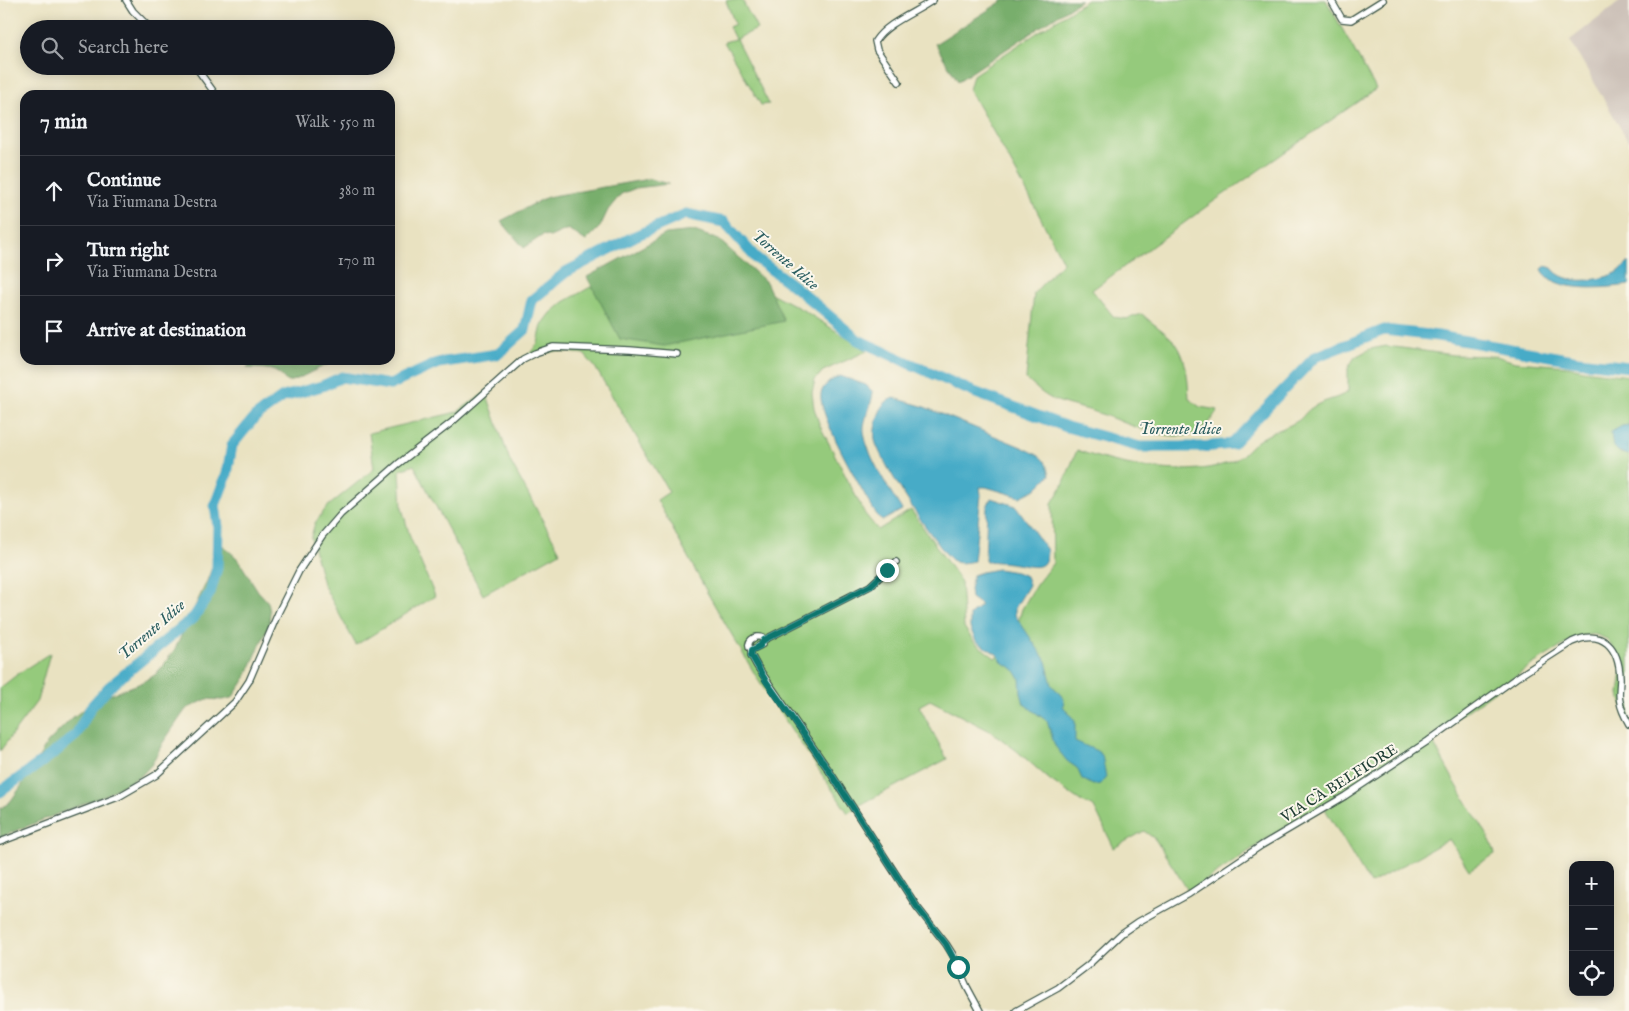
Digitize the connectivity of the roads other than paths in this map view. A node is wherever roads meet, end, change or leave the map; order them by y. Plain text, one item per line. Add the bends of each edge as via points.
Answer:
1 (126, 0) edge
2 (934, 0) edge
3 (1331, 0) edge
4 (1383, 0) edge
5 (142, 20) edge
6 (202, 75) edge
7 (898, 82) dead end
8 (212, 90) edge
9 (677, 354) dead end
10 (896, 562) dead end
11 (764, 640) junction
12 (752, 650) junction
13 (1629, 724) edge
14 (0, 842) edge
15 (980, 1011) edge
16 (1016, 1011) edge

1 - 5 street
2 - 7 street via 897,22 875,41 877,50
3 - 4 street via 1342,19 1351,20
6 - 8 street
9 - 14 street via 553,347 523,359 340,514 299,571 278,611 249,681 235,702 203,732 156,775 135,788
10 - 11 street via 870,586
11 - 12 street
11 - 12 street via 760,636 751,640 749,647
12 - 15 street via 751,655 766,681 828,769 917,907 953,955
13 - 16 street, VIA CÀ BELFIORE via 1619,702 1618,666 1608,644 1600,638 1591,637 1572,642 1345,796 1262,845 1189,894 1138,922 1058,988

